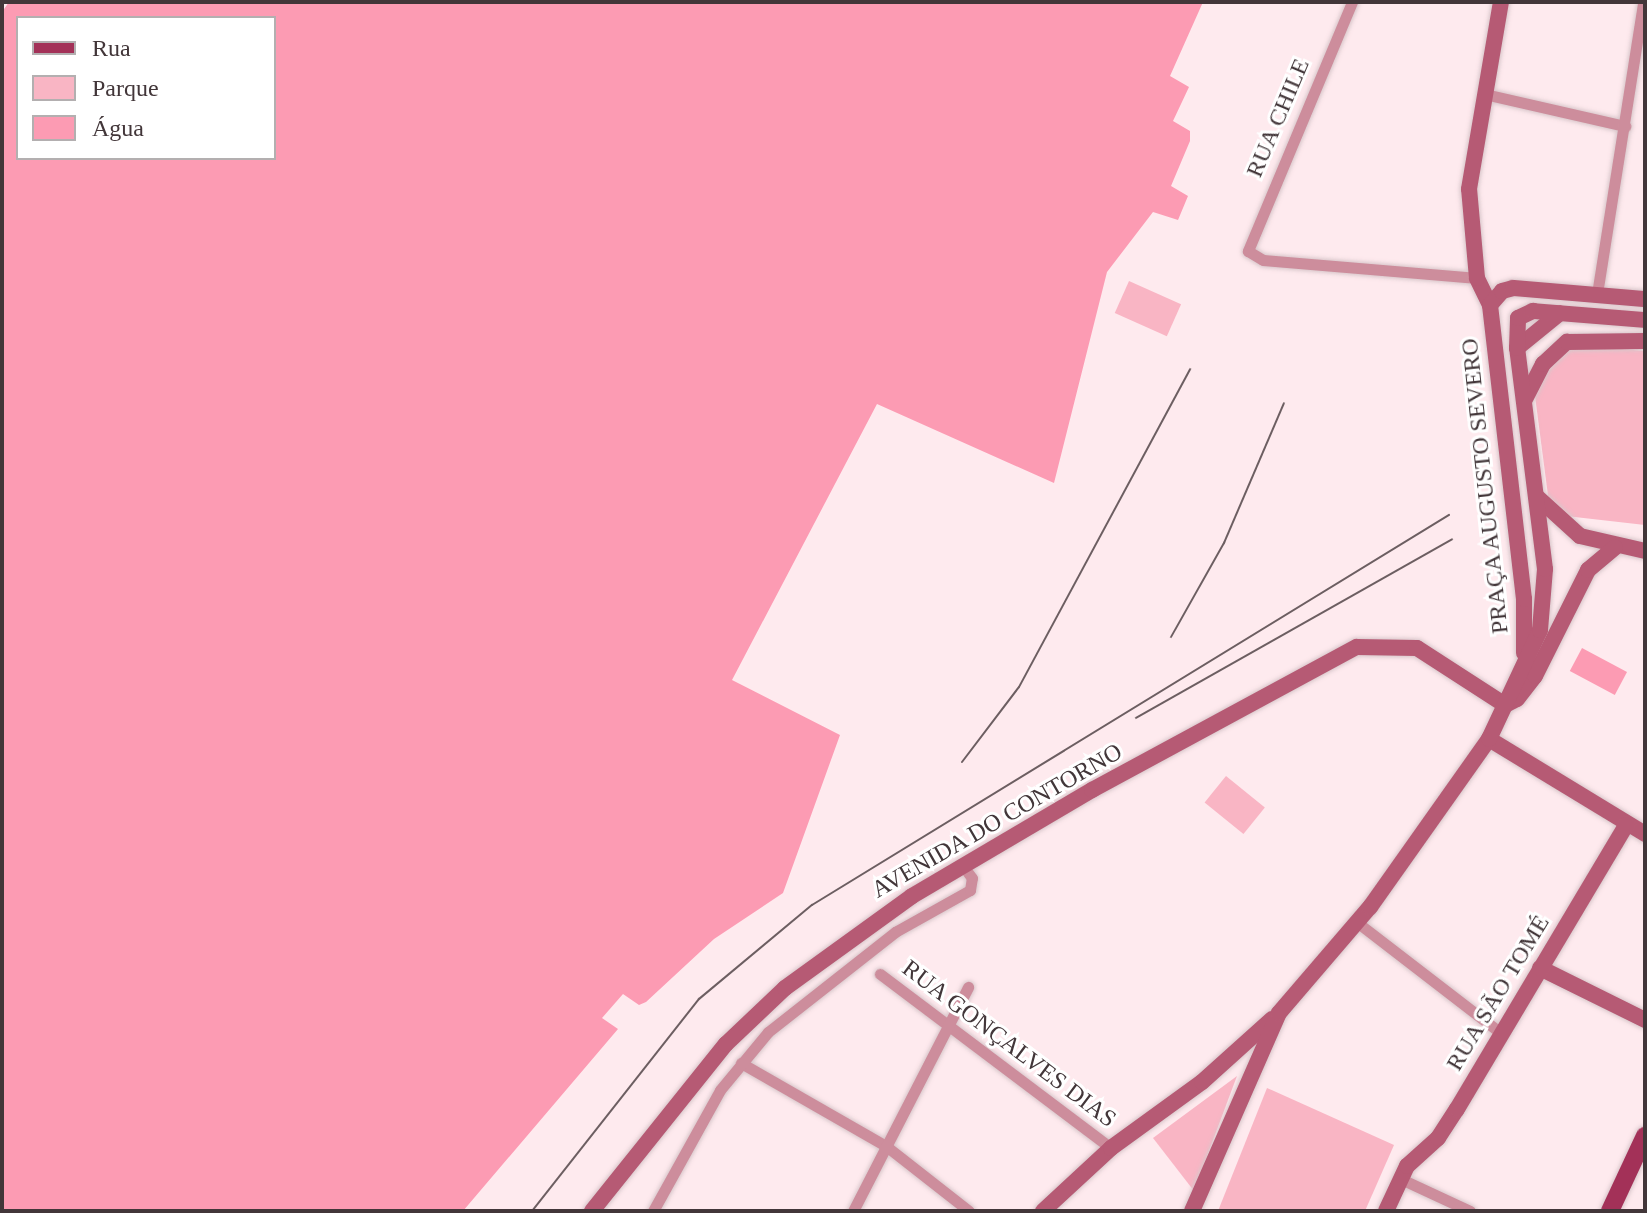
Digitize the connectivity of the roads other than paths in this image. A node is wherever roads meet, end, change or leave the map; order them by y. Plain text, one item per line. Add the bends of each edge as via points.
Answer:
1 (1352, 2) edge
2 (1501, 2) edge
3 (1643, 2) edge
4 (1632, 86) junction
5 (1645, 88) edge
6 (1485, 94) junction
7 (1625, 126) junction
8 (1477, 278) junction
9 (1597, 294) junction
10 (1645, 299) edge
11 (1490, 305) junction
12 (1645, 320) edge
13 (1645, 341) edge
14 (1523, 403) junction
15 (1535, 494) junction
16 (1615, 547) junction
17 (1645, 551) edge
18 (1524, 663) junction
19 (1505, 705) junction
20 (1489, 739) junction
21 (1627, 824) junction
22 (1645, 834) edge
23 (963, 866) junction
24 (1358, 923) junction
25 (1540, 968) junction
26 (880, 974) dead end
27 (968, 987) dead end
28 (1279, 1013) junction
29 (1645, 1020) edge
30 (948, 1025) junction
31 (1501, 1033) junction
32 (741, 1063) junction
33 (1645, 1136) edge
34 (886, 1146) junction
35 (1111, 1148) junction
36 (1401, 1179) junction
37 (592, 1211) edge
38 (653, 1211) edge
39 (853, 1211) edge
40 (969, 1211) edge
41 (1043, 1211) edge
42 (1192, 1211) edge
43 (1386, 1211) edge
44 (1470, 1211) edge
45 (1610, 1211) edge

1 - 8 street, RUA CHILE via 1248,251 1263,260
2 - 6 main road
3 - 4 street
4 - 5 street
4 - 7 street
6 - 7 street
6 - 8 main road via 1469,189
7 - 9 street
8 - 11 main road, PRAÇA AUGUSTO SEVERO
9 - 10 main road, PRAÇA AUGUSTO SEVERO
9 - 11 main road, PRAÇA AUGUSTO SEVERO via 1513,288 1494,296
11 - 18 main road, PRAÇA AUGUSTO SEVERO via 1524,605
12 - 14 main road, PRAÇA AUGUSTO SEVERO via 1533,311 1521,316 1517,348
13 - 14 main road, PRAÇA AUGUSTO SEVERO via 1567,342 1543,364
14 - 15 main road, PRAÇA AUGUSTO SEVERO
15 - 16 main road via 1569,529
15 - 18 main road, PRAÇA AUGUSTO SEVERO via 1545,600 1540,630
16 - 17 main road
16 - 19 main road via 1588,570 1539,669 1517,699
18 - 19 main road, PRAÇA AUGUSTO SEVERO
19 - 20 main road, PRAÇA AUGUSTO SEVERO
19 - 23 main road, AVENIDA DO CONTORNO via 1417,648 1357,647
20 - 21 main road
20 - 24 main road, PRAÇA AUGUSTO SEVERO
21 - 22 main road
21 - 25 main road, RUA SÃO TOMÉ
23 - 32 street via 972,878 970,890 895,932 833,976
23 - 37 main road, AVENIDA DO CONTORNO via 848,938 775,997 726,1044
24 - 28 main road, PRAÇA AUGUSTO SEVERO
24 - 31 street
25 - 29 main road
25 - 31 main road, RUA SÃO TOMÉ
26 - 30 street, RUA GONÇALVES DIAS
27 - 30 street
28 - 35 main road via 1202,1082
28 - 42 main road
30 - 34 street
30 - 35 street, RUA GONÇALVES DIAS
31 - 36 main road, RUA SÃO TOMÉ via 1447,1124 1418,1152
32 - 34 street
32 - 38 street via 670,1174
33 - 45 main road
34 - 39 street
34 - 40 street
35 - 41 main road
36 - 43 main road, RUA SÃO TOMÉ
36 - 44 street

